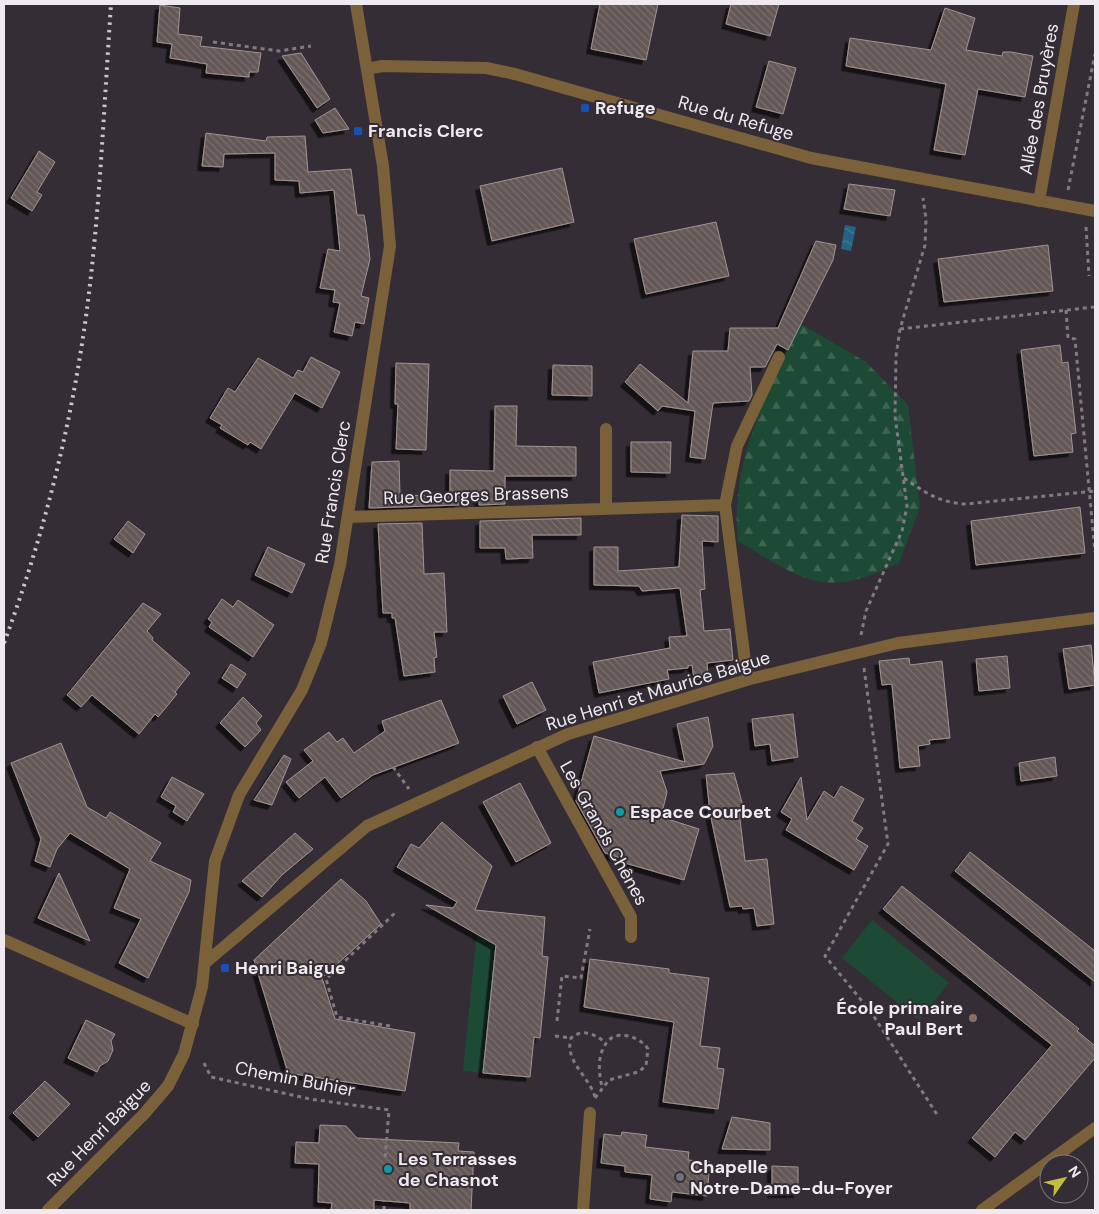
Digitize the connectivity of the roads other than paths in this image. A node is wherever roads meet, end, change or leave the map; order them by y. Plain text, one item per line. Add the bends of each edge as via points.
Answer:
1 (356, 4) edge
2 (1074, 4) edge
3 (367, 69) junction
4 (1039, 201) junction
5 (1095, 211) edge
6 (779, 357) dead end
7 (606, 429) dead end
8 (725, 506) junction
9 (606, 509) junction
10 (348, 517) junction
11 (1095, 622) edge
12 (750, 679) junction
13 (537, 747) junction
14 (631, 937) dead end
15 (4, 940) edge
16 (205, 963) junction
17 (193, 1024) junction
18 (591, 1109) road end
19 (1095, 1128) edge
20 (48, 1210) edge
21 (583, 1210) edge
22 (982, 1210) edge

1 - 3 street, Rue Francis Clerc
2 - 4 street, Allée des Bruyères
3 - 4 street, Rue du Refuge via 382,66 486,68 811,158
3 - 10 street, Rue Francis Clerc via 383,166 390,246
4 - 5 street, Rue du Refuge
6 - 8 street via 737,446
7 - 9 street
8 - 9 street, Rue Georges Brassens
8 - 12 street via 746,669
9 - 10 street, Rue Georges Brassens
10 - 16 street, Rue Francis Clerc via 340,565 320,643 302,690 239,795 215,861
11 - 12 street, Rue Henri et Maurice Baigue via 898,643
12 - 13 street, Rue Henri et Maurice Baigue via 568,734
13 - 14 street, Les Grands Chênes via 631,916
13 - 16 street, Rue Henri et Maurice Baigue via 367,826
15 - 17 street
16 - 17 street, Rue Henri Baigue
17 - 20 street, Rue Henri Baigue via 184,1054 168,1086
18 - 21 street
19 - 22 street

